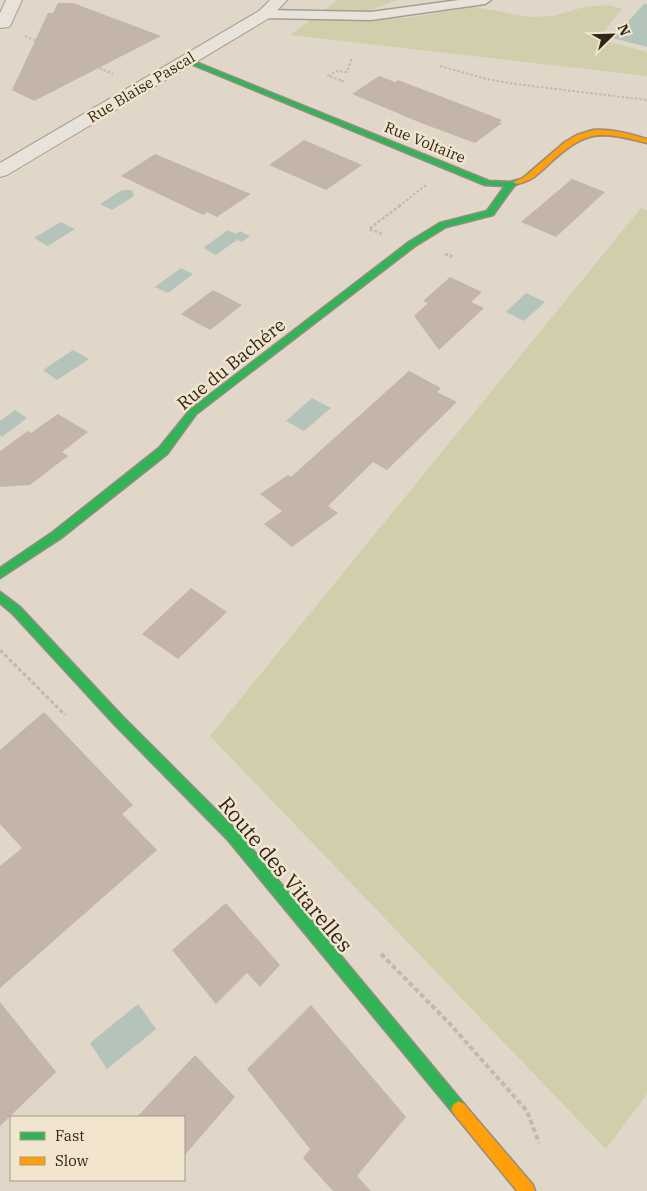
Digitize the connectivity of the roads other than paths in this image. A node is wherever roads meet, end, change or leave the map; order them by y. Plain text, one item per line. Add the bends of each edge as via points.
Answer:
1 (14, 0) edge
2 (279, 0) edge
3 (485, 0) edge
4 (265, 14) junction
5 (3, 24) road end
6 (186, 60) junction
7 (647, 141) edge
8 (0, 171) edge
9 (512, 184) junction
10 (0, 574) edge
11 (0, 597) edge
12 (527, 1191) edge

1 - 5 street
2 - 4 street, Rue Blaise Pascal
3 - 4 lane via 364,16
4 - 6 street, Rue Blaise Pascal
6 - 8 street, Rue Blaise Pascal
6 - 9 street, Rue Voltaire via 488,183
7 - 9 street, Rue Voltaire via 624,133 591,132 577,138 526,180
9 - 10 street, Rue du Bachére via 490,213 443,225 412,244 193,412 163,451 57,536
11 - 12 street, Route des Vitarelles via 233,836

